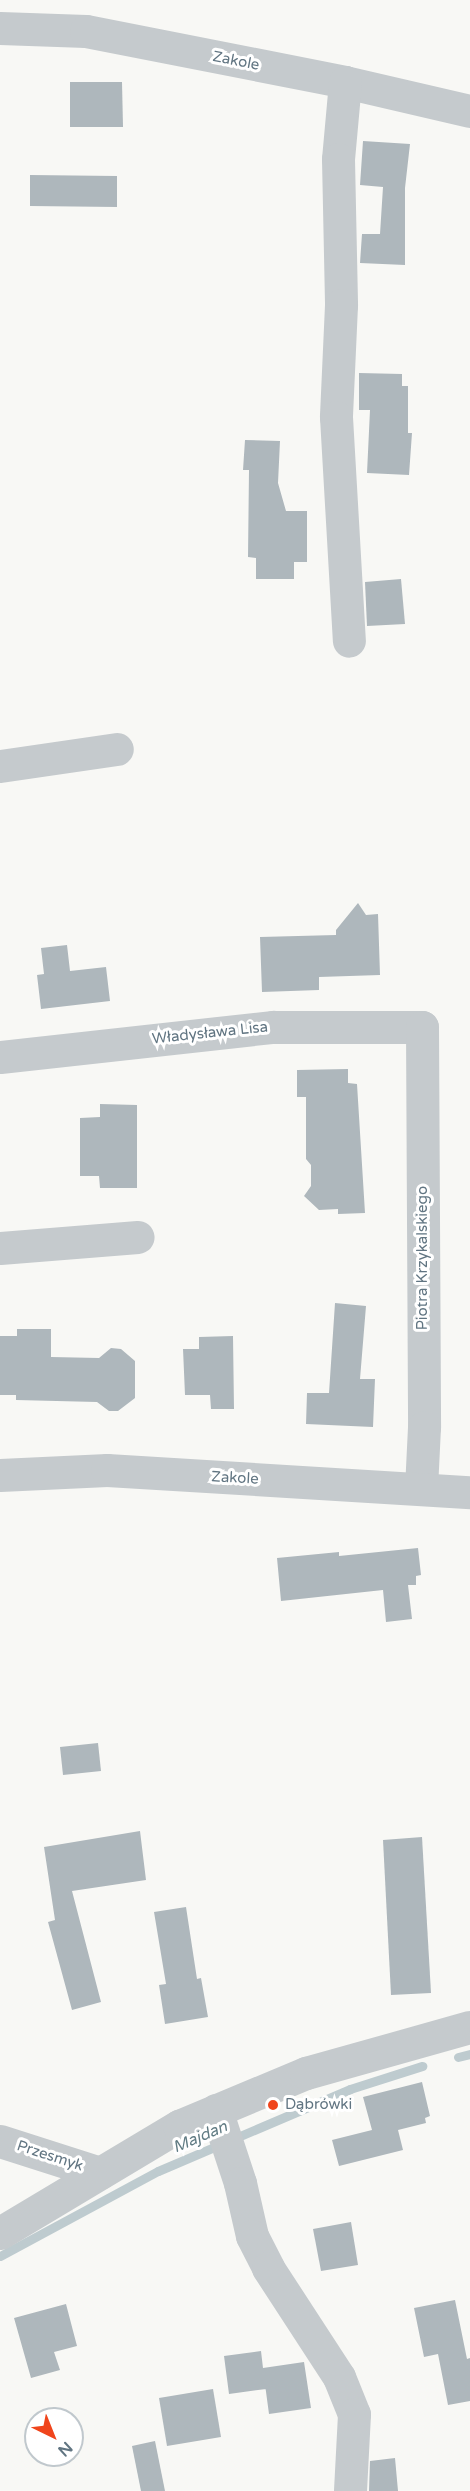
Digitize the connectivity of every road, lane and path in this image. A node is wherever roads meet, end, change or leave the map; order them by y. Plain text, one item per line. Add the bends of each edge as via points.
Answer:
1 (0, 28) edge
2 (345, 82) junction
3 (470, 111) edge
4 (349, 641) dead end
5 (117, 749) dead end
6 (0, 766) edge
7 (422, 1027) joint
8 (0, 1057) edge
9 (138, 1237) dead end
10 (0, 1248) edge
11 (0, 1475) edge
12 (421, 1489) junction
13 (470, 1492) edge
14 (470, 2027) edge
15 (222, 2130) junction
16 (0, 2141) edge
17 (100, 2173) junction
18 (0, 2233) edge
19 (350, 2491) edge

1 - 2 street, Zakole via 86,31
2 - 3 street, Zakole
2 - 4 street via 338,159 341,305 336,417
5 - 6 street
7 - 8 street, Władysława Lisa via 273,1027
7 - 12 street, Piotra Krzykalskiego
9 - 10 street
11 - 12 street, Zakole via 107,1470
12 - 13 street, Zakole
14 - 15 street via 306,2073
15 - 17 street via 179,2126
15 - 19 street via 240,2182 252,2236 268,2268 339,2377 354,2414
16 - 17 street, Przesmyk
17 - 18 street

